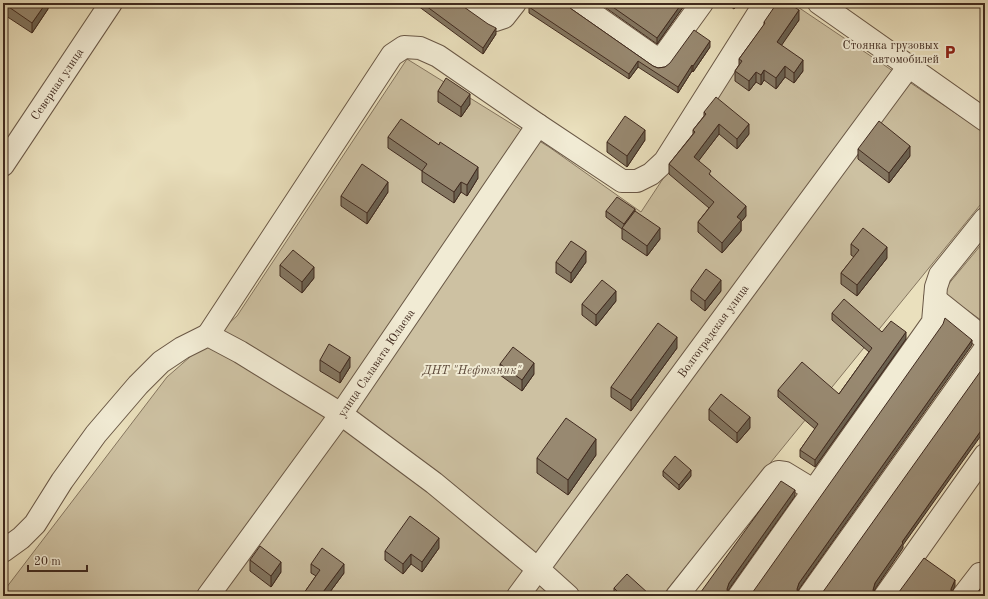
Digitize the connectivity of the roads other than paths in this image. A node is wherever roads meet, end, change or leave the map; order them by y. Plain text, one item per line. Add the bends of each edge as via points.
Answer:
1 (111, 3) edge
2 (472, 3) edge
3 (515, 3) edge
4 (577, 3) edge
5 (765, 3) edge
6 (819, 3) edge
7 (698, 4) edge
8 (909, 66) junction
9 (985, 120) edge
10 (538, 125) junction
11 (3, 165) edge
12 (985, 219) edge
13 (935, 299) junction
14 (208, 335) junction
15 (985, 339) edge
16 (985, 349) edge
17 (341, 414) junction
18 (985, 456) edge
19 (813, 490) junction
20 (3, 551) edge
21 (538, 569) junction
22 (980, 574) dead end
23 (208, 596) edge
24 (518, 596) edge
25 (568, 596) edge
26 (677, 596) edge
27 (739, 596) edge
28 (809, 596) edge
29 (884, 596) edge
30 (963, 596) edge

1 - 11 street, Северная улица
2 - 3 street via 495,20 504,17
4 - 7 street via 660,61
5 - 10 street via 665,161 651,174 637,181 622,181
6 - 8 street
8 - 9 street
8 - 21 street, Волгоградская улица
10 - 14 street via 438,56 420,48 404,48 392,55
10 - 17 street, улица Салавата Юлаева
12 - 13 street via 940,275
13 - 15 street
13 - 19 street via 933,322
14 - 17 street
14 - 20 street via 160,362 138,385 96,434 35,524
16 - 28 street
17 - 21 street via 434,483
17 - 23 street, улица Салавата Юлаева
18 - 29 street
19 - 26 street via 785,472 773,475
19 - 27 street
21 - 24 street, Волгоградская улица
21 - 25 street
22 - 30 street

